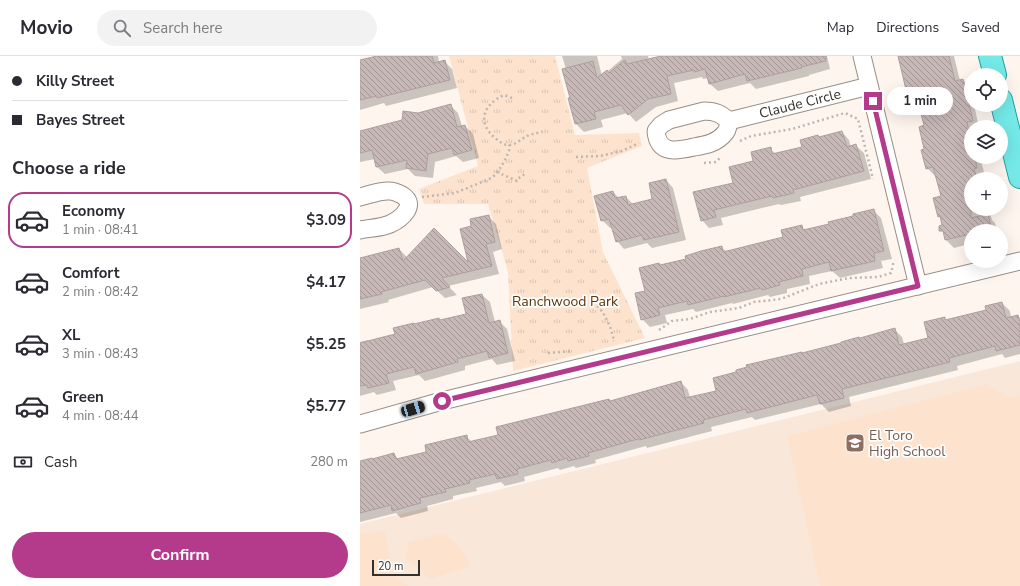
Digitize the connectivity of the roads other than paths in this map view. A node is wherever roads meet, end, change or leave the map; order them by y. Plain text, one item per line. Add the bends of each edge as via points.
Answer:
1 (862, 56) edge
2 (990, 56) edge
3 (993, 68) edge
4 (870, 86) junction
5 (1004, 112) edge
6 (729, 121) dead end
7 (1019, 173) edge
8 (360, 197) edge
9 (360, 230) edge
10 (1020, 262) edge
11 (918, 286) junction
12 (360, 424) edge

1 - 4 street
2 - 3 main road
4 - 6 street, Claude Circle
4 - 11 street
5 - 7 main road
8 - 9 street via 392,191 405,197 408,208 402,217 390,224
10 - 11 street
11 - 12 street via 442,401

